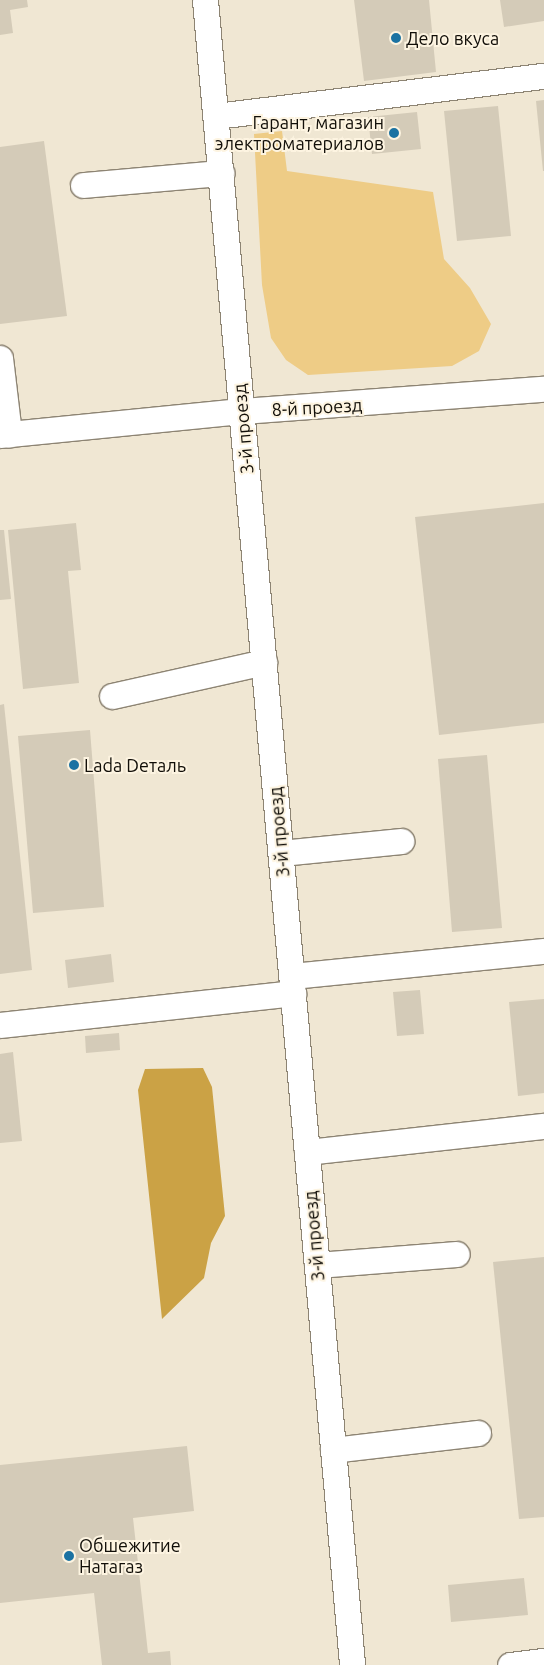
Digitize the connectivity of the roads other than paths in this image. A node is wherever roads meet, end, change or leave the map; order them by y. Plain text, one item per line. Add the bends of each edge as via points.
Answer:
1 (205, 0) edge
2 (544, 76) edge
3 (216, 116) junction
4 (221, 173) junction
5 (83, 185) dead end
6 (0, 358) edge
7 (544, 389) edge
8 (241, 411) junction
9 (5, 435) edge
10 (264, 662) junction
11 (112, 696) dead end
12 (402, 841) dead end
13 (281, 853) junction
14 (544, 951) edge
15 (292, 985) junction
16 (0, 1025) edge
17 (544, 1126) edge
18 (307, 1152) junction
19 (457, 1254) dead end
20 (317, 1265) junction
21 (478, 1433) dead end
22 (333, 1450) junction
23 (544, 1661) edge
24 (352, 1665) edge
25 (510, 1665) edge

1 - 3 street, 3-й проезд
2 - 3 street
3 - 4 street, 3-й проезд
4 - 5 street
4 - 8 street, 3-й проезд
6 - 9 street
7 - 8 street, 8-й проезд
8 - 9 street, 8-й проезд
8 - 10 street, 3-й проезд
10 - 11 street
10 - 13 street, 3-й проезд
12 - 13 street
13 - 15 street, 3-й проезд
14 - 15 street
15 - 16 street
15 - 18 street, 3-й проезд
17 - 18 street
18 - 20 street, 3-й проезд
19 - 20 street
20 - 22 street, 3-й проезд
21 - 22 street
22 - 24 street, 3-й проезд
23 - 25 street

